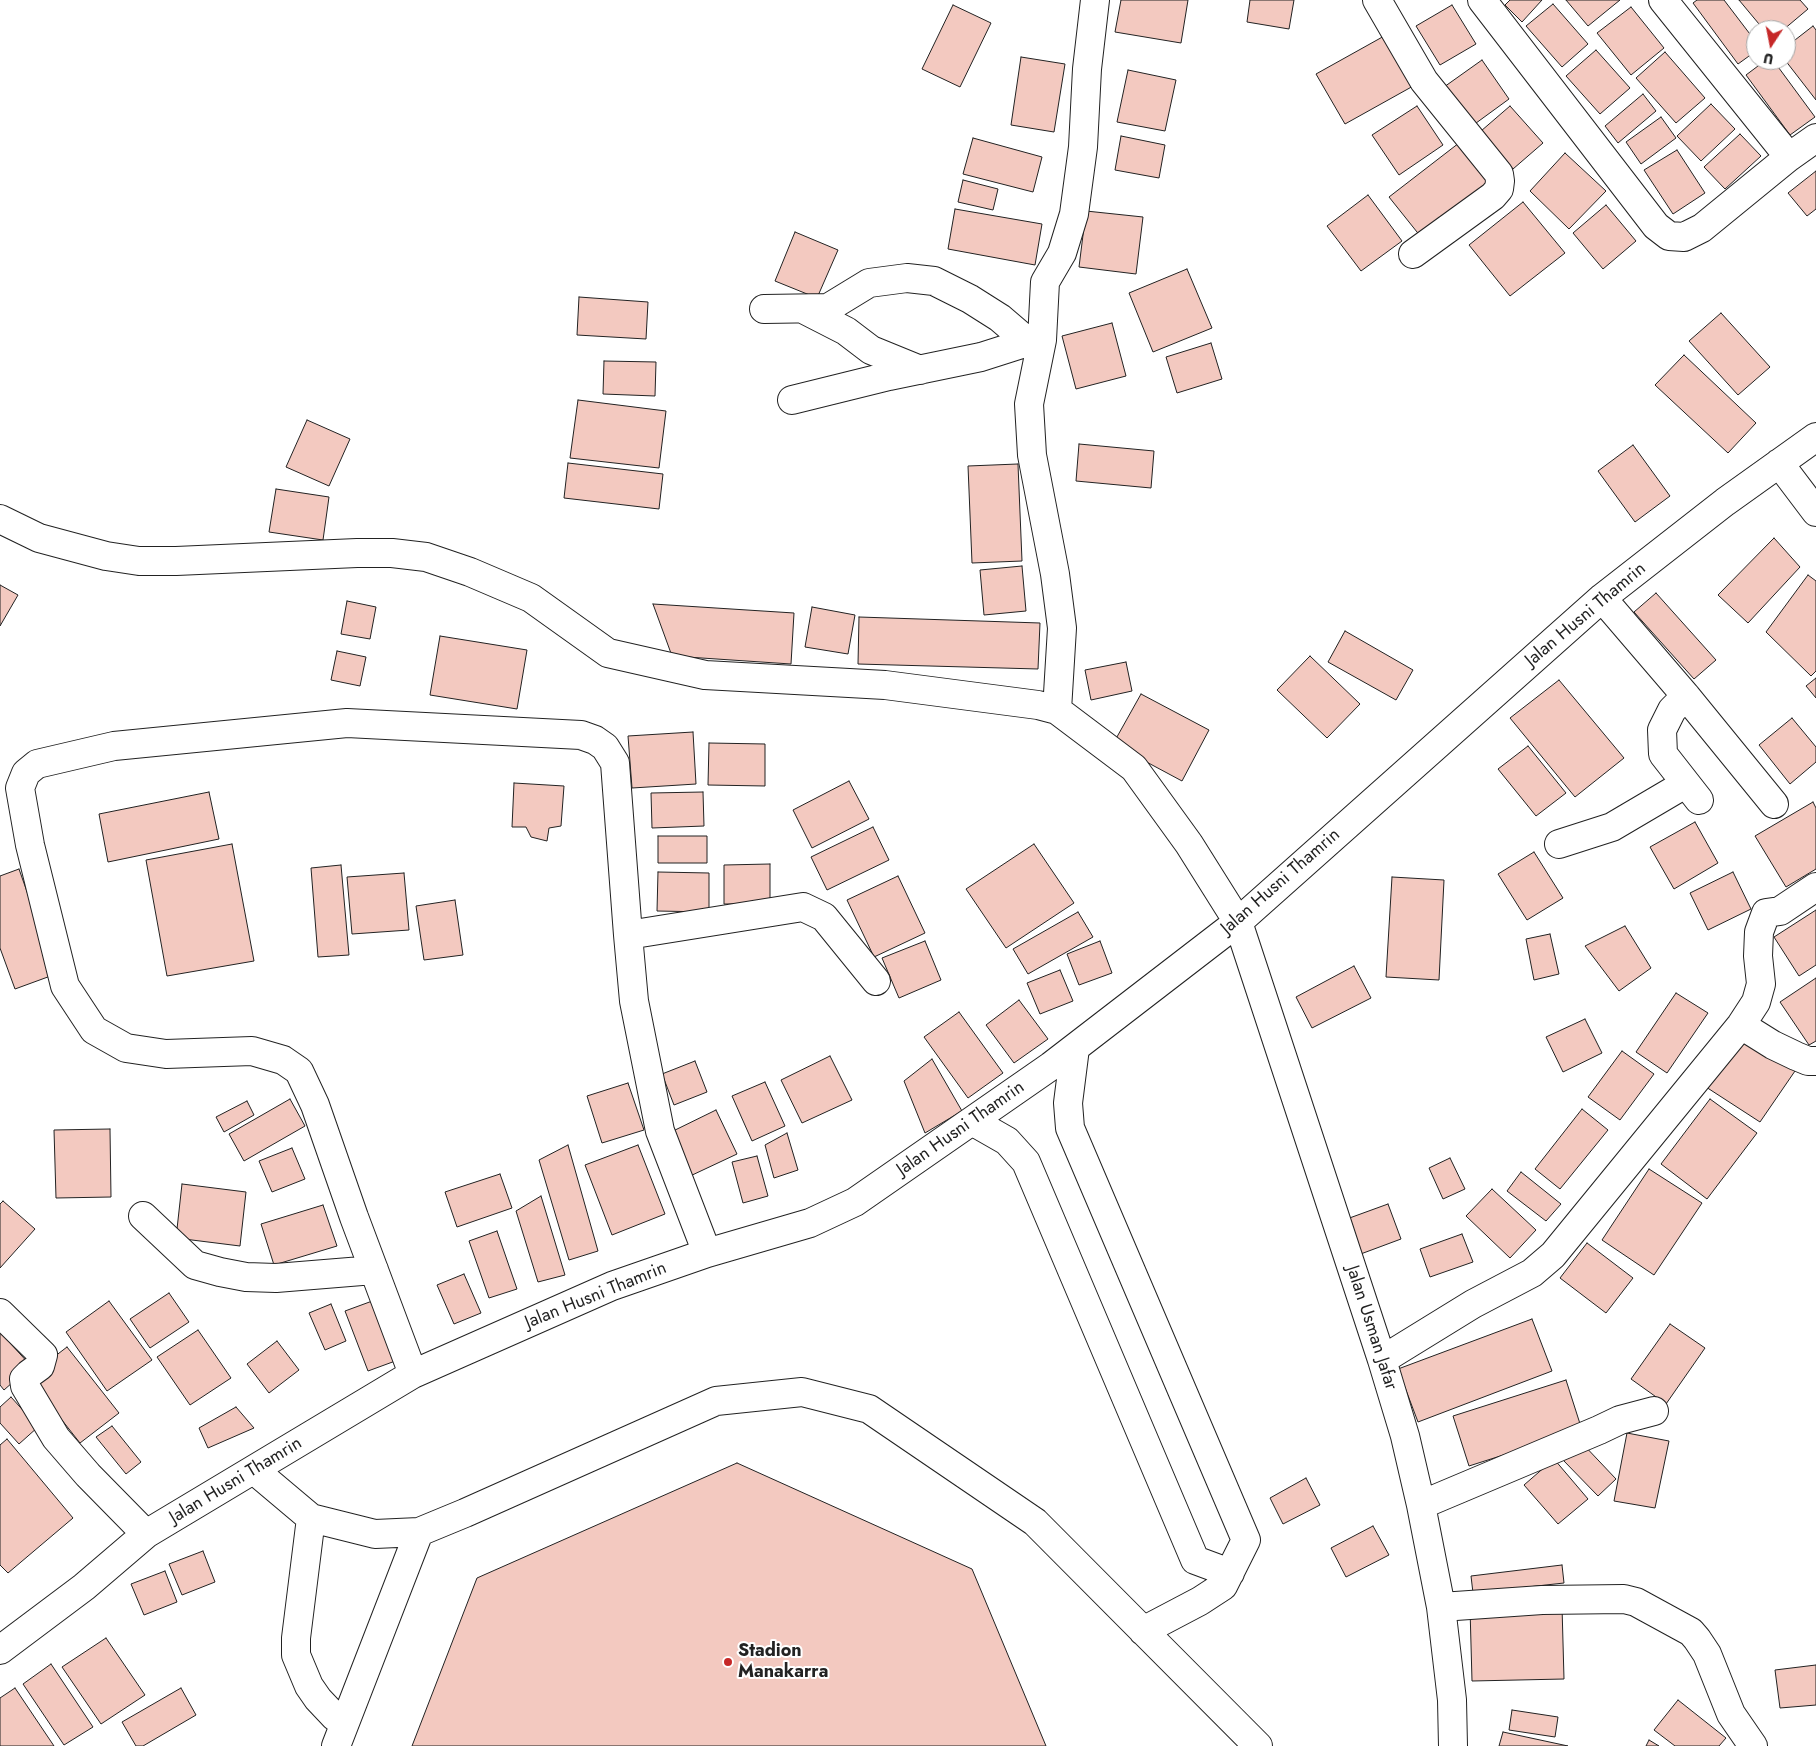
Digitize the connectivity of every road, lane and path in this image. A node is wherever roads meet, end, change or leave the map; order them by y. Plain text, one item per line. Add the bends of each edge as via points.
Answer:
1 (1095, 0) edge
2 (1377, 0) edge
3 (1482, 0) edge
4 (1663, 0) edge
5 (1816, 138) edge
6 (1789, 157) junction
7 (1413, 254) dead end
8 (764, 309) dead end
9 (803, 309) junction
10 (1035, 341) junction
11 (920, 370) junction
12 (792, 400) dead end
13 (1816, 436) edge
14 (1779, 463) junction
15 (1816, 512) edge
16 (0, 520) edge
17 (1602, 598) junction
18 (1686, 696) junction
19 (1057, 710) junction
20 (1774, 804) dead end
21 (1559, 844) dead end
22 (1816, 887) edge
23 (1238, 922) junction
24 (628, 935) junction
25 (876, 981) dead end
26 (1741, 1025) junction
27 (1075, 1048) junction
28 (1816, 1061) edge
29 (972, 1121) junction
30 (143, 1216) dead end
31 (707, 1253) junction
32 (374, 1270) junction
33 (0, 1313) edge
34 (1382, 1360) junction
35 (413, 1374) junction
36 (1654, 1411) dead end
37 (254, 1470) junction
38 (1421, 1505) junction
39 (311, 1518) junction
40 (419, 1532) junction
41 (146, 1534) junction
42 (1230, 1574) junction
43 (1441, 1608) junction
44 (1143, 1631) junction
45 (0, 1650) edge
46 (340, 1719) junction
47 (336, 1746) edge
48 (1258, 1746) edge
49 (1454, 1746) edge
50 (1752, 1746) edge

1 - 10 street via 1074,214 1062,253 1045,282
2 - 7 street via 1424,81 1499,174 1500,181 1493,196
3 - 6 street via 1656,226 1668,236 1684,237 1702,228
4 - 6 street
5 - 6 street
8 - 9 street
9 - 10 street via 828,308 869,283 907,278 934,281 970,299
9 - 11 street via 846,331 872,350
10 - 11 street
10 - 19 street via 1029,404 1032,455 1062,628
11 - 12 street
13 - 14 street, Jalan Husni Thamrin
14 - 15 street
14 - 17 street, Jalan Husni Thamrin
16 - 19 street via 39,538 138,561 357,552 426,557 531,598 608,653 705,675 885,685
17 - 18 street
17 - 23 street, Jalan Husni Thamrin
18 - 20 street
18 - 21 street via 1672,710 1662,730 1663,754 1692,792 1612,827
19 - 23 street, Jalan Usman Jafar via 1134,768 1189,844
22 - 26 street via 1780,911 1766,914 1759,932 1762,984 1756,1002
23 - 27 street, Jalan Husni Thamrin
23 - 34 street, Jalan Usman Jafar
24 - 25 street via 803,906 824,916
24 - 31 street via 634,1001 660,1132
24 - 32 street via 615,763 605,747 581,735 347,723 114,746 37,764 26,773 20,788 30,845 65,986 94,1030 126,1048 166,1054 252,1051 283,1060 299,1071 315,1106
26 - 28 street via 1773,1045 1808,1061
26 - 34 street via 1553,1255 1532,1273 1473,1304
27 - 29 street, Jalan Husni Thamrin
27 - 42 street via 1068,1103 1070,1128 1246,1540
29 - 31 street, Jalan Husni Thamrin via 855,1202 810,1223
29 - 42 street via 1007,1141 1026,1162 1195,1560
30 - 32 street via 195,1265 220,1272 276,1278
31 - 35 street, Jalan Husni Thamrin via 612,1286
32 - 35 street
33 - 41 street via 43,1354 40,1366 24,1380 56,1438
34 - 38 street, Jalan Usman Jafar
35 - 37 street, Jalan Husni Thamrin
36 - 38 street via 1620,1420
37 - 39 street
37 - 41 street, Jalan Husni Thamrin
38 - 43 street, Jalan Usman Jafar
39 - 40 street via 375,1534
39 - 46 street via 296,1655 309,1686
40 - 44 street via 716,1401 802,1392 869,1409 1035,1522
40 - 46 street
41 - 45 street, Jalan Husni Thamrin via 84,1587
42 - 44 street via 1222,1586
43 - 49 street, Jalan Usman Jafar
43 - 50 street via 1542,1600 1624,1599 1636,1602 1691,1632 1697,1639 1707,1654 1731,1714
44 - 48 street
46 - 47 street

